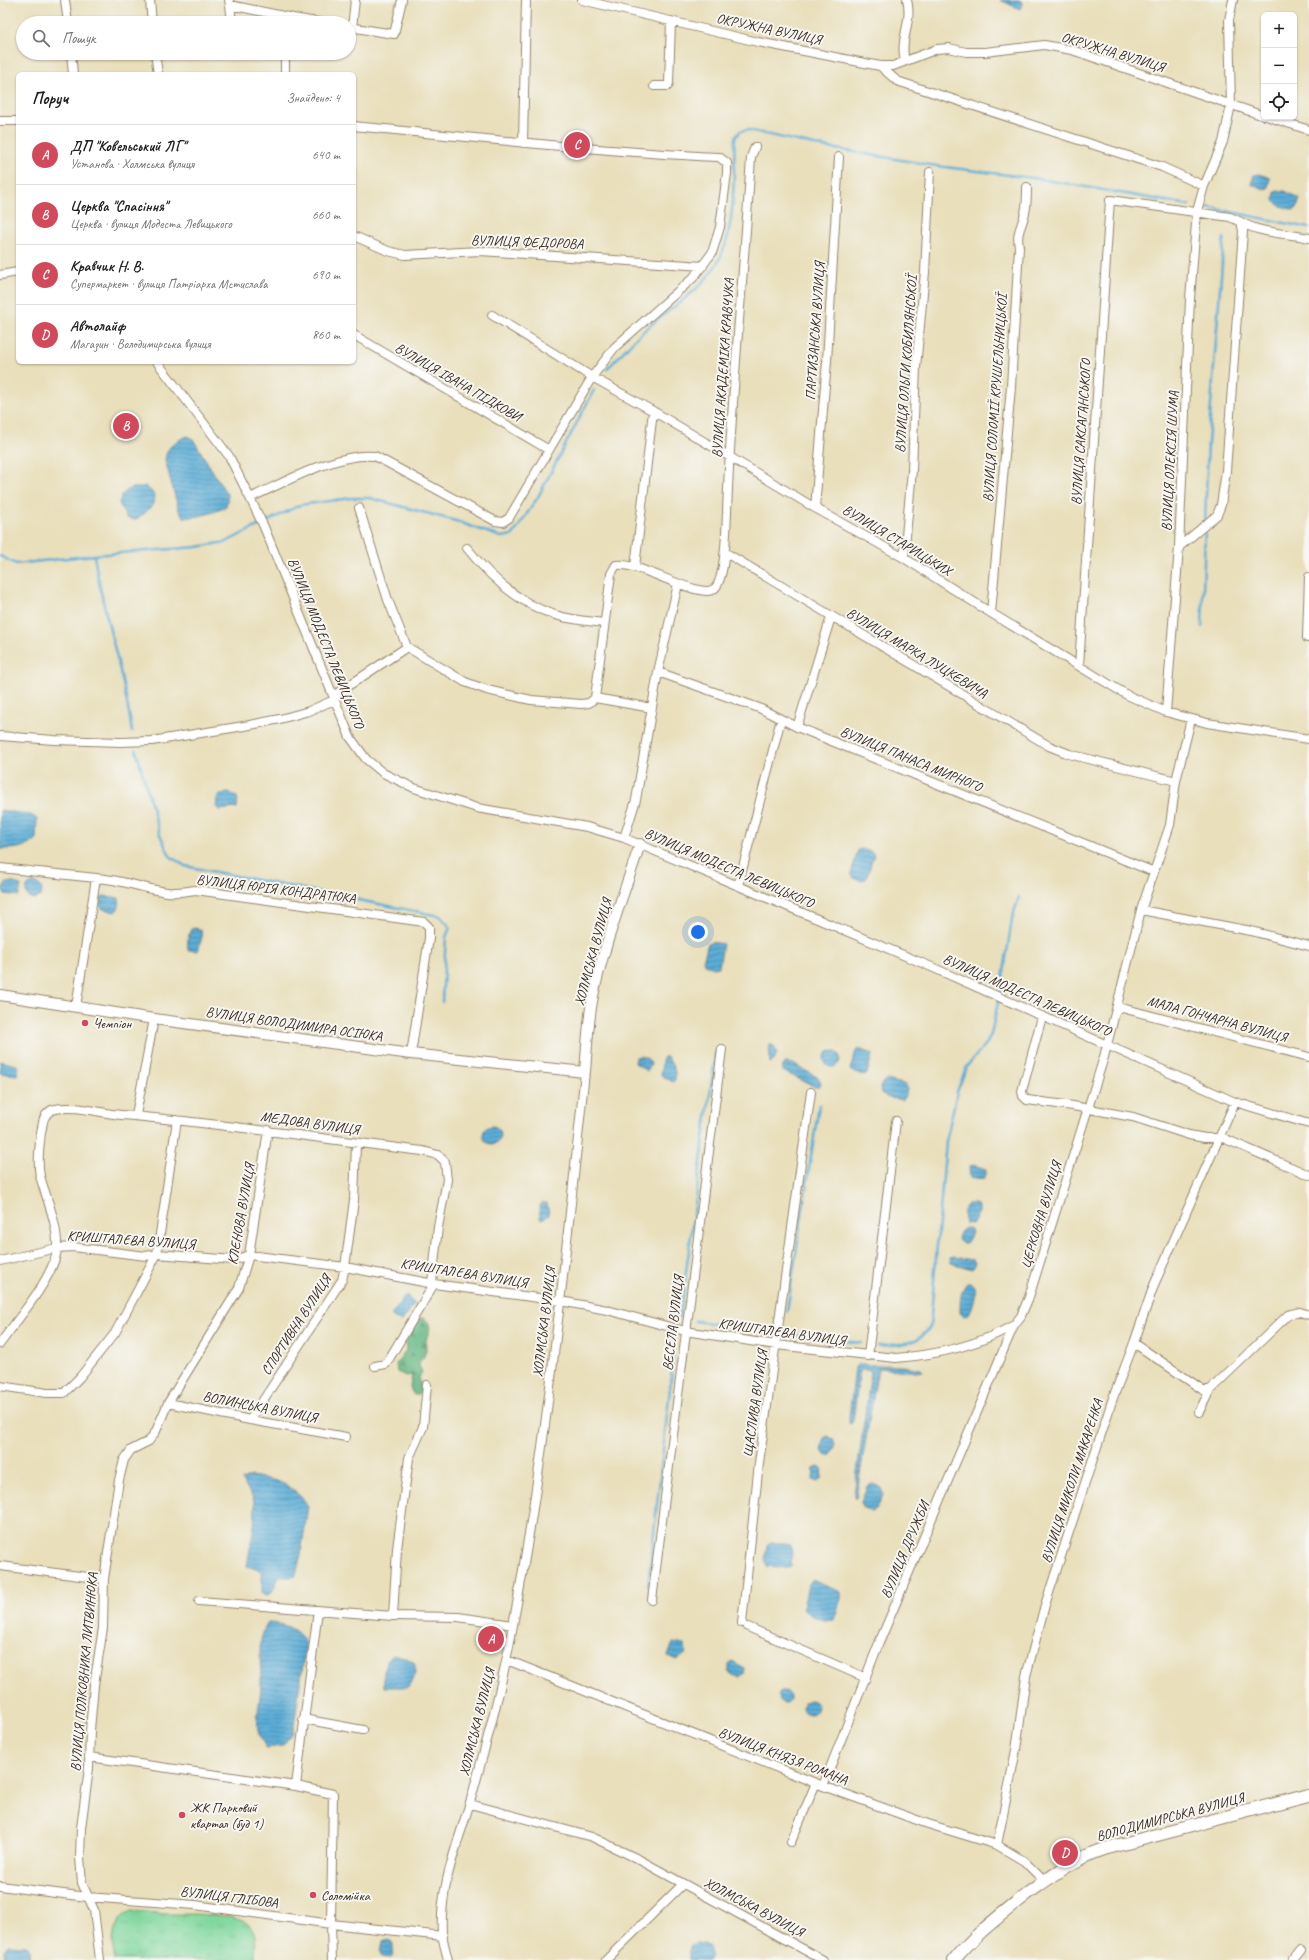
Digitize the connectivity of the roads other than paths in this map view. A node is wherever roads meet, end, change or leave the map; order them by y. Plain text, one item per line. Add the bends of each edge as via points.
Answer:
1 (65, 0) edge
2 (150, 0) edge
3 (355, 0) edge
4 (402, 0) edge
5 (526, 0) edge
6 (582, 0) edge
7 (906, 0) edge
8 (1233, 0) edge
9 (230, 3) edge
10 (67, 16) edge
11 (151, 16) edge
12 (231, 16) edge
13 (276, 16) edge
14 (353, 16) edge
15 (671, 21) junction
16 (356, 28) edge
17 (72, 60) edge
18 (157, 60) edge
19 (284, 60) edge
20 (905, 61) junction
21 (880, 66) junction
22 (73, 72) edge
23 (158, 72) edge
24 (285, 72) edge
25 (654, 86) dead end
26 (1231, 105) junction
27 (1261, 115) edge
28 (1278, 120) edge
29 (0, 121) edge
30 (16, 121) edge
31 (356, 126) edge
32 (1309, 130) edge
33 (523, 143) junction
34 (755, 147) dead end
35 (839, 156) dead end
36 (930, 172) dead end
37 (1204, 186) junction
38 (1027, 187) dead end
39 (1197, 211) junction
40 (1241, 222) junction
41 (356, 237) edge
42 (1309, 238) edge
43 (703, 266) junction
44 (16, 272) edge
45 (0, 275) edge
46 (492, 315) dead end
47 (356, 336) edge
48 (159, 364) edge
49 (592, 377) junction
50 (653, 411) junction
51 (549, 450) junction
52 (729, 455) junction
53 (250, 498) junction
54 (359, 508) dead end
55 (815, 508) junction
56 (1179, 547) junction
57 (467, 548) dead end
58 (726, 553) junction
59 (904, 558) junction
60 (635, 566) junction
61 (1309, 577) edge
62 (678, 584) junction
63 (991, 613) junction
64 (831, 617) junction
65 (604, 623) junction
66 (1308, 638) edge
67 (407, 647) junction
68 (1079, 666) junction
69 (658, 672) junction
70 (595, 698) junction
71 (334, 700) junction
72 (652, 708) junction
73 (1166, 712) junction
74 (1191, 719) junction
75 (782, 720) junction
76 (797, 727) junction
77 (0, 736) edge
78 (1309, 739) edge
79 (1176, 781) junction
80 (624, 838) junction
81 (640, 844) junction
82 (0, 868) edge
83 (1154, 872) junction
84 (96, 878) junction
85 (738, 886) junction
86 (1141, 910) junction
87 (1309, 946) edge
88 (0, 995) edge
89 (76, 1007) junction
90 (1118, 1007) junction
91 (1042, 1018) junction
92 (154, 1019) junction
93 (1107, 1045) junction
94 (722, 1049) dead end
95 (411, 1054) junction
96 (1309, 1057) edge
97 (585, 1072) junction
98 (811, 1092) dead end
99 (1235, 1102) junction
100 (1088, 1109) junction
101 (136, 1116) junction
102 (177, 1120) junction
103 (896, 1121) dead end
104 (1309, 1124) edge
105 (268, 1130) junction
106 (1219, 1138) junction
107 (356, 1143) junction
108 (1309, 1175) edge
109 (57, 1248) junction
110 (157, 1254) junction
111 (249, 1255) junction
112 (0, 1261) edge
113 (345, 1267) junction
114 (433, 1283) junction
115 (561, 1301) junction
116 (1309, 1316) edge
117 (1014, 1325) junction
118 (685, 1331) junction
119 (1134, 1343) junction
120 (0, 1344) edge
121 (776, 1345) junction
122 (868, 1356) junction
123 (375, 1366) dead end
124 (428, 1385) dead end
125 (0, 1386) edge
126 (1210, 1390) junction
127 (168, 1403) junction
128 (1199, 1412) dead end
129 (250, 1420) junction
130 (346, 1437) dead end
131 (0, 1566) edge
132 (104, 1579) junction
133 (652, 1600) dead end
134 (199, 1601) dead end
135 (318, 1610) junction
136 (393, 1616) junction
137 (513, 1625) junction
138 (507, 1660) junction
139 (866, 1678) junction
140 (303, 1719) junction
141 (363, 1730) dead end
142 (89, 1757) junction
143 (820, 1785) junction
144 (296, 1786) junction
145 (1309, 1795) edge
146 (470, 1804) junction
147 (791, 1842) dead end
148 (998, 1845) junction
149 (1044, 1881) junction
150 (683, 1884) junction
151 (0, 1886) edge
152 (87, 1896) junction
153 (331, 1924) junction
154 (442, 1936) junction
155 (1300, 1950) dead end
156 (100, 1960) edge
157 (332, 1960) edge
158 (448, 1960) edge
159 (606, 1960) edge
160 (823, 1960) edge
161 (954, 1960) edge
162 (1292, 1960) edge

1 - 10 street
2 - 11 street
3 - 14 street
4 - 16 street via 394,34
5 - 33 street
6 - 15 street, ОКРУЖНА ВУЛИЦЯ
7 - 20 street via 909,8 908,23 902,51
8 - 26 street, ВУЛИЦЯ ОЛЕКСІЯ ШУМА via 1229,20
9 - 12 street
9 - 13 street
15 - 21 street, ОКРУЖНА ВУЛИЦЯ via 758,42
15 - 25 street via 669,83 668,86
17 - 22 street
18 - 23 street
19 - 24 street
20 - 21 street, ОКРУЖНА ВУЛИЦЯ via 893,66
20 - 26 street, ОКРУЖНА ВУЛИЦЯ via 937,49 985,52 1044,45 1072,50
21 - 37 street, ОКРУЖНА ВУЛИЦЯ via 897,81 1162,167
26 - 27 street, ОКРУЖНА ВУЛИЦЯ
26 - 37 street, ВУЛИЦЯ ОЛЕКСІЯ ШУМА via 1223,142
28 - 32 street
29 - 30 street
31 - 33 street
33 - 43 street via 632,153 718,157 724,160 727,173 720,227 712,253
34 - 52 street, ВУЛИЦЯ АКАДЕМІКА КРАВЧУКА via 751,156
35 - 55 street, ПАРТИЗАНСЬКА ВУЛИЦЯ
36 - 59 street, ВУЛИЦЯ ОЛЬГИ КОБИЛЯНСЬКОЇ via 925,272 916,367 912,470
37 - 39 street, ВУЛИЦЯ ОЛЕКСІЯ ШУМА
38 - 63 street, ВУЛИЦЯ СОЛОМІЇ КРУШЕЛЬНИЦЬКОЇ via 1025,214 1017,238 1019,247 1011,387
39 - 40 street via 1230,217
39 - 56 street, ВУЛИЦЯ ОЛЕКСІЯ ШУМА via 1190,299
39 - 68 street, ВУЛИЦЯ САКСАГАНСЬКОГО via 1110,200
40 - 42 street via 1265,231
40 - 56 street via 1243,231 1226,471 1221,505 1216,515
41 - 43 street, ВУЛИЦЯ ФЕДОРОВА via 388,251 405,255 480,251
43 - 49 street via 678,292 615,347
44 - 45 street
46 - 49 street
47 - 51 street, ВУЛИЦЯ ІВАНА ПІДКОВИ
48 - 53 street via 229,456
49 - 50 street, ВУЛИЦЯ СТАРИЦЬКИХ
49 - 51 street
50 - 52 street, ВУЛИЦЯ СТАРИЦЬКИХ
50 - 60 street
51 - 53 street via 509,518 503,522 495,521 375,456 347,458
52 - 55 street, ВУЛИЦЯ СТАРИЦЬКИХ
52 - 58 street, ВУЛИЦЯ АКАДЕМІКА КРАВЧУКА
53 - 71 street, ВУЛИЦЯ МОДЕСТА ЛЕВИЦЬКОГО
54 - 67 street via 388,600
55 - 59 street, ВУЛИЦЯ СТАРИЦЬКИХ
56 - 73 street, ВУЛИЦЯ ОЛЕКСІЯ ШУМА
57 - 65 street via 484,570 502,586 533,605 554,615
58 - 62 street, ВУЛИЦЯ АКАДЕМІКА КРАВЧУКА via 718,585 713,590 707,592
58 - 64 street, ВУЛИЦЯ МАРКА ЛУЦКЕВИЧА
59 - 63 street, ВУЛИЦЯ СТАРИЦЬКИХ
60 - 62 street
60 - 65 street via 616,565 610,574
61 - 66 street
62 - 69 street
63 - 68 street, ВУЛИЦЯ СТАРИЦЬКИХ
64 - 76 street
64 - 79 street, ВУЛИЦЯ МАРКА ЛУЦКЕВИЧА via 1048,746 1069,754
65 - 70 street
67 - 70 street via 465,682 487,690 531,700 580,704 589,703
67 - 71 street via 339,692
68 - 73 street, ВУЛИЦЯ СТАРИЦЬКИХ via 1126,695
69 - 72 street
69 - 75 street, ВУЛИЦЯ ПАНАСА МИРНОГО via 759,708
70 - 72 street
71 - 77 street via 309,711 272,720 152,741 76,741
71 - 80 street, ВУЛИЦЯ МОДЕСТА ЛЕВИЦЬКОГО via 350,737 366,759 383,774 414,788 477,808 587,827
72 - 80 street via 636,800
73 - 74 street, ВУЛИЦЯ СТАРИЦЬКИХ
74 - 78 street, ВУЛИЦЯ СТАРИЦЬКИХ
74 - 79 street
75 - 76 street, ВУЛИЦЯ ПАНАСА МИРНОГО
75 - 85 street
76 - 83 street, ВУЛИЦЯ ПАНАСА МИРНОГО
79 - 83 street, ЦЕРКОВНА ВУЛИЦЯ via 1170,825
80 - 81 street, ВУЛИЦЯ МОДЕСТА ЛЕВИЦЬКОГО
81 - 85 street, ВУЛИЦЯ МОДЕСТА ЛЕВИЦЬКОГО
81 - 97 street, ХОЛМСЬКА ВУЛИЦЯ via 593,996
82 - 84 street
83 - 86 street, ЦЕРКОВНА ВУЛИЦЯ
84 - 89 street
84 - 95 street, ВУЛИЦЯ ЮРІЯ КОНДРАТЮКА via 113,879 169,892 196,890 424,922 429,927 430,938
85 - 91 street, ВУЛИЦЯ МОДЕСТА ЛЕВИЦЬКОГО via 1000,997
86 - 87 street via 1251,931
86 - 90 street, ЦЕРКОВНА ВУЛИЦЯ
88 - 89 street, ВУЛИЦЯ ВОЛОДИМИРА ОСІЮКА
89 - 92 street, ВУЛИЦЯ ВОЛОДИМИРА ОСІЮКА
90 - 93 street, ЦЕРКОВНА ВУЛИЦЯ
90 - 96 street, МАЛА ГОНЧАРНА ВУЛИЦЯ
91 - 93 street, ВУЛИЦЯ МОДЕСТА ЛЕВИЦЬКОГО
91 - 100 street via 1022,1091 1023,1096 1027,1100
92 - 95 street, ВУЛИЦЯ ВОЛОДИМИРА ОСІЮКА
92 - 101 street
93 - 99 street, ВУЛИЦЯ МОДЕСТА ЛЕВИЦЬКОГО
93 - 100 street, ЦЕРКОВНА ВУЛИЦЯ
94 - 118 street, ВЕСЕЛА ВУЛИЦЯ
95 - 97 street, ВУЛИЦЯ ВОЛОДИМИРА ОСІЮКА
97 - 115 street, ХОЛМСЬКА ВУЛИЦЯ
98 - 121 street, ЩАСЛИВА ВУЛИЦЯ
99 - 104 street, ВУЛИЦЯ МОДЕСТА ЛЕВИЦЬКОГО
99 - 106 street, ВУЛИЦЯ МИКОЛИ МАКАРЕНКА
100 - 106 street via 1133,1117 1188,1136
100 - 117 street, ЦЕРКОВНА ВУЛИЦЯ via 1029,1297
101 - 102 street, МЕДОВА ВУЛИЦЯ
101 - 109 street, МЕДОВА ВУЛИЦЯ via 68,1108 52,1109 47,1113 43,1121 38,1165 51,1208
102 - 105 street, МЕДОВА ВУЛИЦЯ
102 - 110 street
103 - 122 street
105 - 107 street, МЕДОВА ВУЛИЦЯ
105 - 111 street, КЛЕНОВА ВУЛИЦЯ
106 - 108 street
106 - 119 street, ВУЛИЦЯ МИКОЛИ МАКАРЕНКА via 1154,1285
107 - 113 street, СПОРТИВНА ВУЛИЦЯ via 354,1200
107 - 114 street, МЕДОВА ВУЛИЦЯ via 423,1151 438,1155 445,1162 447,1180 438,1227
109 - 110 street, КРИШТАЛЕВА ВУЛИЦЯ via 87,1248 146,1256
109 - 112 street, КРИШТАЛЕВА ВУЛИЦЯ
109 - 120 street via 45,1280
110 - 111 street, КРИШТАЛЕВА ВУЛИЦЯ via 234,1260
110 - 125 street via 115,1333 64,1393
111 - 113 street, КРИШТАЛЕВА ВУЛИЦЯ
111 - 127 street, КЛЕНОВА ВУЛИЦЯ via 239,1288
113 - 114 street, КРИШТАЛЕВА ВУЛИЦЯ
113 - 129 street, СПОРТИВНА ВУЛИЦЯ via 342,1280 335,1292
114 - 115 street, КРИШТАЛЕВА ВУЛИЦЯ
114 - 123 street via 386,1364
115 - 118 street, КРИШТАЛЕВА ВУЛИЦЯ via 607,1310
115 - 137 street, ХОЛМСЬКА ВУЛИЦЯ via 540,1464
116 - 126 street via 1300,1312 1288,1315
117 - 122 street, КРИШТАЛЕВА ВУЛИЦЯ via 995,1336 976,1342 911,1357
117 - 139 street, ВУЛИЦЯ ДРУЖБИ
118 - 121 street, КРИШТАЛЕВА ВУЛИЦЯ
118 - 133 street, ВЕСЕЛА ВУЛИЦЯ
119 - 126 street via 1203,1390
119 - 148 street, ВУЛИЦЯ МИКОЛИ МАКАРЕНКА via 1097,1444 1035,1640 1026,1676 1016,1750
121 - 122 street, КРИШТАЛЕВА ВУЛИЦЯ
121 - 139 street, ЩАСЛИВА ВУЛИЦЯ via 759,1462 745,1625
124 - 136 street via 423,1427 409,1458 406,1474 397,1549
126 - 128 street
127 - 129 street, ВОЛИНСЬКА ВУЛИЦЯ
127 - 132 street, ВУЛИЦЯ ПОЛКОВНИКА ЛИТВИНЮКА via 149,1441 131,1450 124,1460
129 - 130 street, ВОЛИНСЬКА ВУЛИЦЯ
131 - 132 street
132 - 142 street, ВУЛИЦЯ ПОЛКОВНИКА ЛИТВИНЮКА via 103,1628 94,1685
134 - 135 street
135 - 136 street
135 - 140 street
136 - 137 street via 458,1617
137 - 138 street, ХОЛМСЬКА ВУЛИЦЯ
138 - 143 street, ВУЛИЦЯ КНЯЗЯ РОМАНА
138 - 146 street, ХОЛМСЬКА ВУЛИЦЯ
139 - 143 street, ВУЛИЦЯ ДРУЖБИ
140 - 141 street
140 - 144 street
142 - 144 street
142 - 152 street, ВУЛИЦЯ ПОЛКОВНИКА ЛИТВИНЮКА via 80,1857 82,1883
143 - 147 street, ВУЛИЦЯ ДРУЖБИ
143 - 148 street, ВУЛИЦЯ КНЯЗЯ РОМАНА via 928,1824
144 - 153 street via 333,1794
145 - 149 main road, ВОЛОДИМИРСЬКА ВУЛИЦЯ via 1104,1849 1074,1861
146 - 150 street, ХОЛМСЬКА ВУЛИЦЯ via 592,1837
146 - 154 street, ХОЛМСЬКА ВУЛИЦЯ via 444,1893
148 - 149 street, ВУЛИЦЯ КНЯЗЯ РОМАНА via 1024,1861
149 - 161 main road, ВОЛОДИМИРСЬКА ВУЛИЦЯ via 974,1937
150 - 159 street
150 - 160 street, ХОЛМСЬКА ВУЛИЦЯ
151 - 152 street, ВУЛИЦЯ ГЛІБОВА
152 - 153 street, ВУЛИЦЯ ГЛІБОВА via 195,1905
152 - 156 street, ВУЛИЦЯ ПОЛКОВНИКА ЛИТВИНЮКА via 94,1910
153 - 154 street, ВУЛИЦЯ ГЛІБОВА
153 - 157 street
154 - 158 street, ХОЛМСЬКА ВУЛИЦЯ
155 - 162 street

